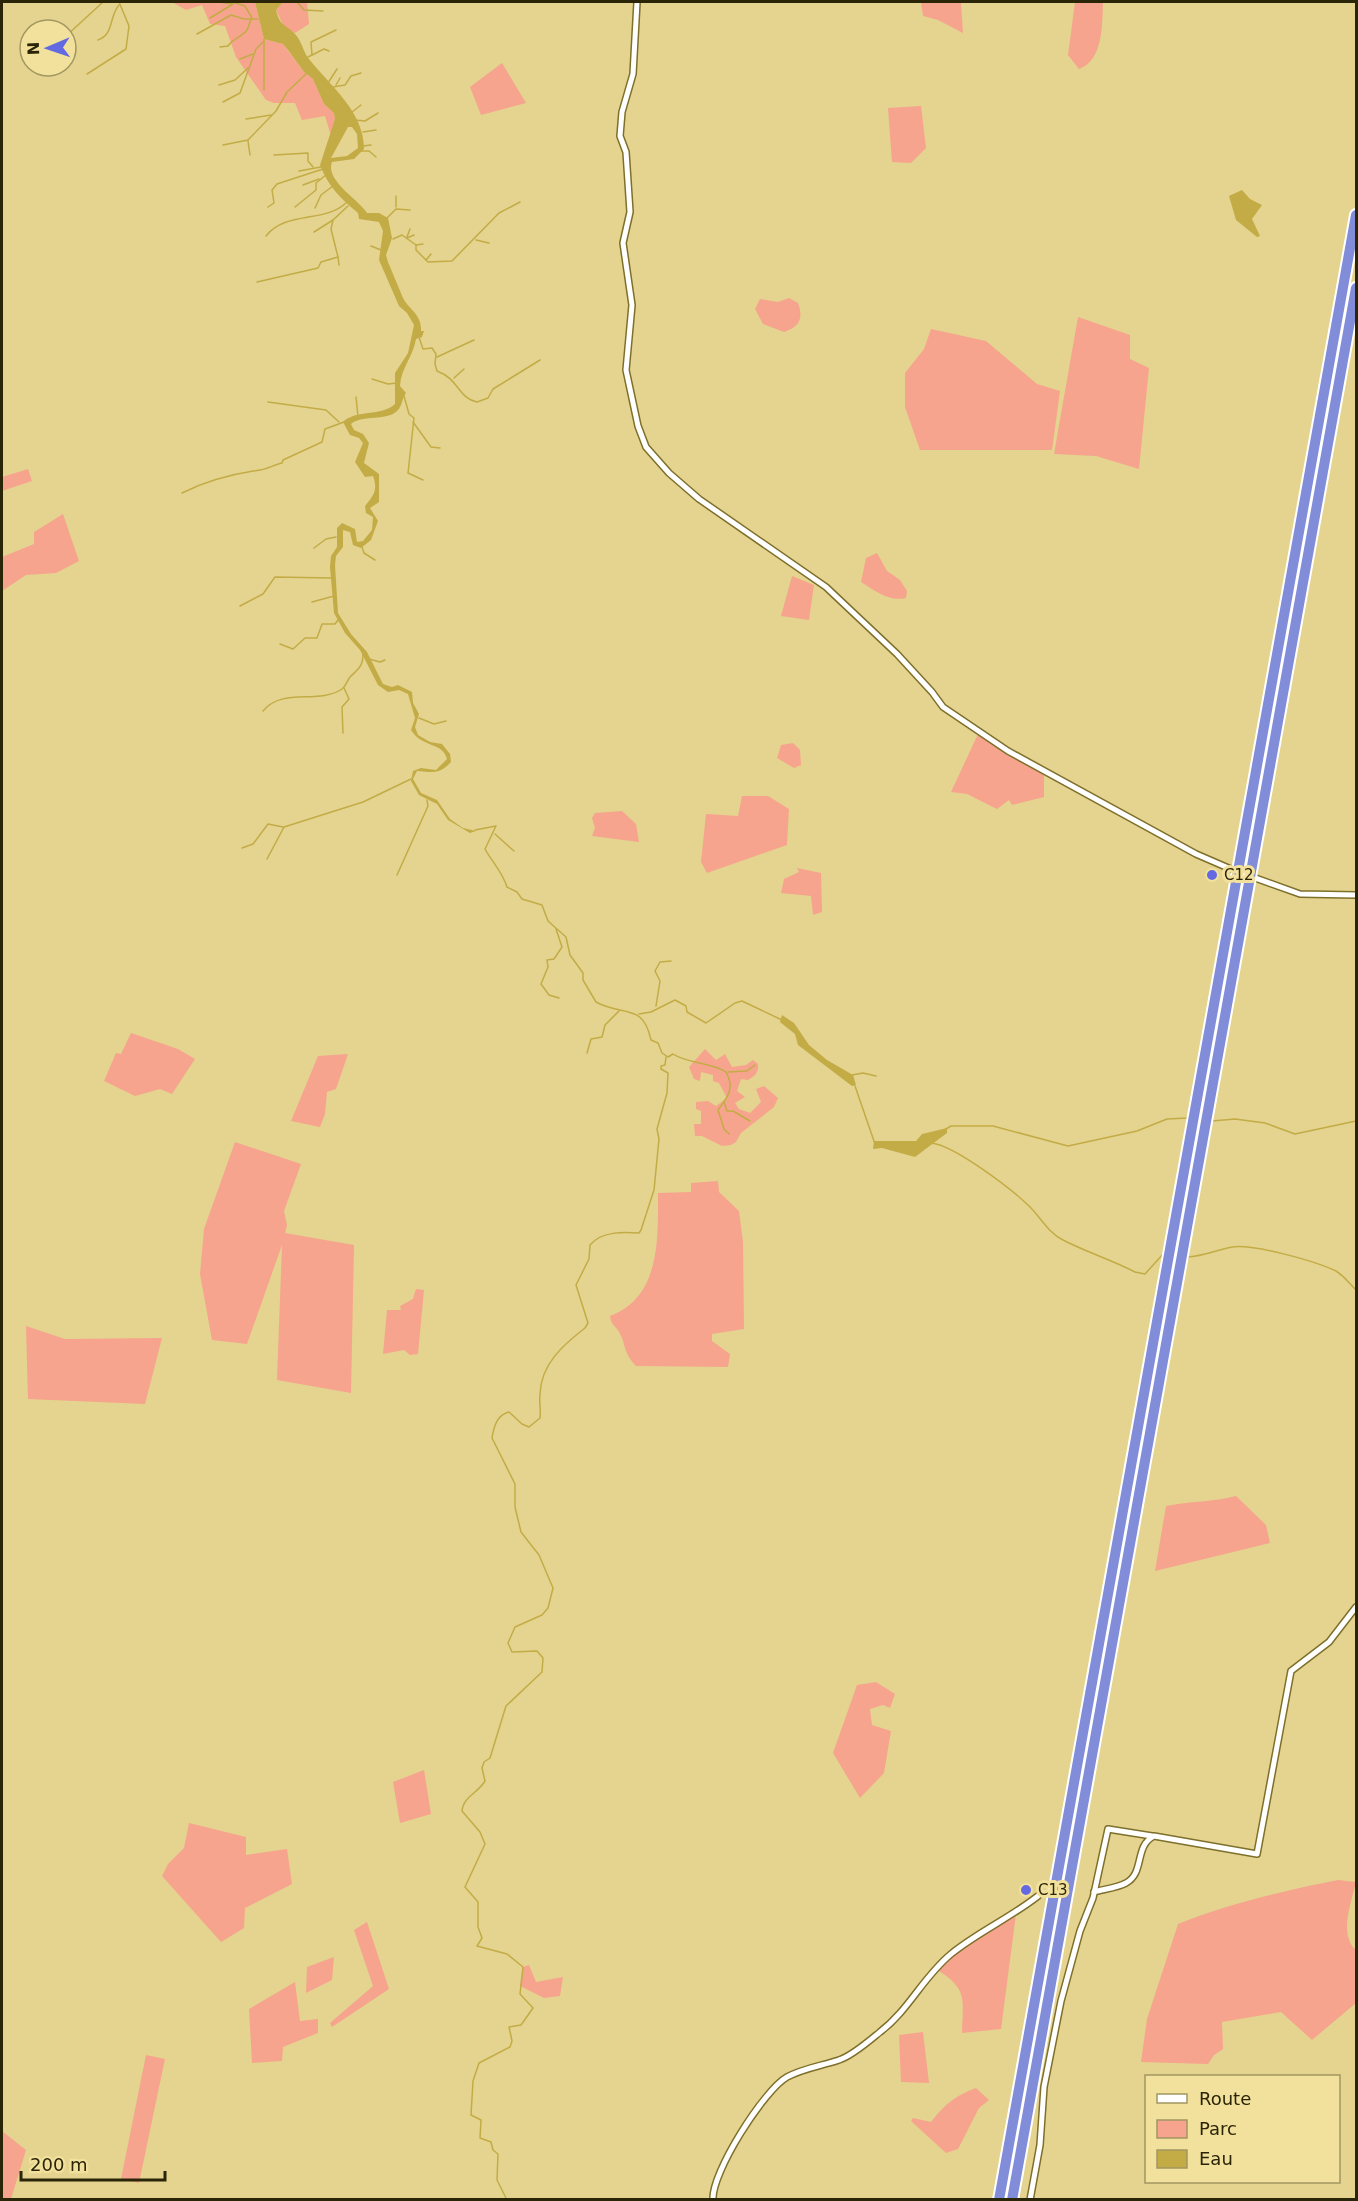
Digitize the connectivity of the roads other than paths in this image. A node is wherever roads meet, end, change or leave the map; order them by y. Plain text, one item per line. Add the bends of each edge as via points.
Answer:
1 (637, 2) edge
2 (1356, 215) edge
3 (1356, 288) edge
4 (1251, 877) junction
5 (1356, 895) edge
6 (1356, 1608) edge
7 (1154, 1836) junction
8 (1094, 1892) junction
9 (1038, 1896) dead end
10 (713, 2199) edge
11 (999, 2199) edge
12 (1012, 2199) edge
13 (1030, 2199) edge

1 - 4 street via 633,74 620,136 626,152 630,212 623,243 632,305 626,370 646,447 699,500 826,587 897,654 948,711 1038,768 1196,854
2 - 11 highway
3 - 4 highway
4 - 5 street via 1300,894
4 - 12 highway
6 - 7 street via 1329,1642 1291,1671 1257,1854
7 - 8 street via 1141,1848 1133,1877 1126,1883
7 - 8 street via 1108,1829
8 - 13 street via 1061,2001 1044,2087 1041,2145
9 - 10 street via 950,1955 908,2007 881,2032 841,2060 785,2078 733,2146 714,2186

